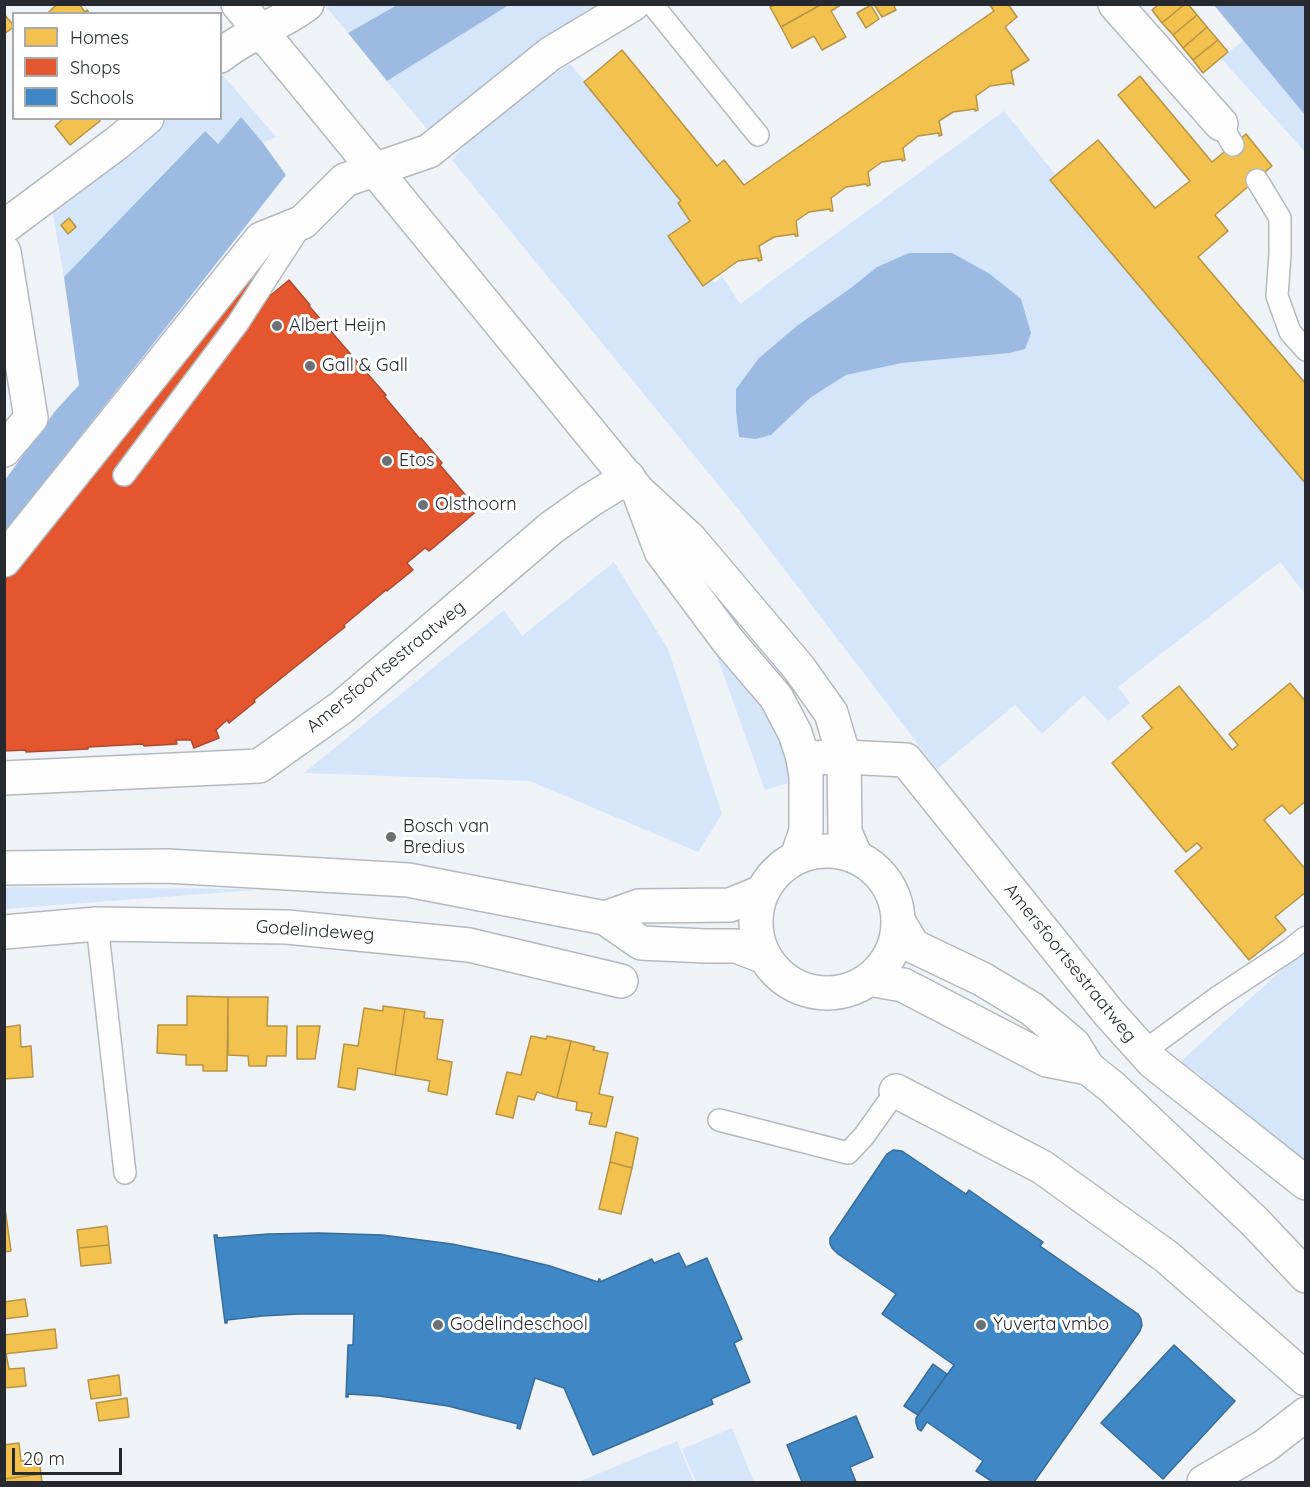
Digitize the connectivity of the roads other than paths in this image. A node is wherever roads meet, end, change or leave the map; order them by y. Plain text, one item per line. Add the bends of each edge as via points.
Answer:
1 (238, 4) edge
2 (633, 4) edge
3 (652, 4) edge
4 (1116, 4) edge
5 (305, 6) edge
6 (260, 32) junction
7 (222, 54) edge
8 (145, 120) edge
9 (1227, 134) dead end
10 (758, 135) dead end
11 (375, 170) junction
12 (1257, 180) dead end
13 (303, 222) junction
14 (4, 227) edge
15 (4, 252) edge
16 (1305, 350) edge
17 (4, 450) edge
18 (124, 475) dead end
19 (633, 484) junction
20 (4, 560) edge
21 (844, 757) junction
22 (803, 758) junction
23 (4, 778) edge
24 (855, 855) junction
25 (797, 857) junction
26 (4, 868) edge
27 (762, 892) junction
28 (604, 918) junction
29 (899, 922) junction
30 (97, 924) junction
31 (4, 932) edge
32 (1305, 937) edge
33 (765, 957) junction
34 (869, 980) junction
35 (621, 981) dead end
36 (1143, 1052) junction
37 (1088, 1068) junction
38 (896, 1092) joint
39 (718, 1120) dead end
40 (125, 1173) dead end
41 (1305, 1183) edge
42 (1305, 1276) edge
43 (1305, 1379) edge
44 (1305, 1414) edge
45 (1204, 1482) edge

1 - 6 street
2 - 11 street via 550,54 429,151
3 - 10 lane
4 - 9 street
5 - 6 street
6 - 7 street
6 - 11 street
8 - 14 street
11 - 13 street via 345,180
11 - 19 street
12 - 16 lane via 1280,218 1277,296 1290,332
13 - 18 lane via 238,322
13 - 20 street via 261,239
15 - 17 street via 31,418
19 - 21 street via 690,539 799,668 831,713
19 - 22 street via 661,551 728,641 776,697
19 - 23 street, Amersfoortsestraatweg via 589,501 551,528 342,707 259,766
21 - 22 street, Amersfoortsestraatweg
21 - 24 street via 845,832
21 - 36 street, Amersfoortsestraatweg via 906,760
22 - 25 street via 806,831
24 - 25 street via 825,850
24 - 29 street via 882,875 897,905
25 - 27 street via 783,866
26 - 28 street via 167,866 408,880
27 - 28 street via 730,905 639,906
27 - 33 street via 756,932
28 - 33 street via 641,943 736,946
29 - 34 street via 891,954
29 - 37 street via 914,946 1032,1009 1074,1046
30 - 31 street, Godelindeweg
30 - 35 street, Godelindeweg via 287,927 469,945
30 - 40 lane
32 - 36 lane
33 - 34 street via 788,981 820,993 854,988
34 - 37 street via 903,985 1047,1060
36 - 41 street, Amersfoortsestraatweg
37 - 42 street via 1255,1222
38 - 39 lane via 848,1153
38 - 43 street via 1042,1167 1167,1257
44 - 45 street via 1265,1446

